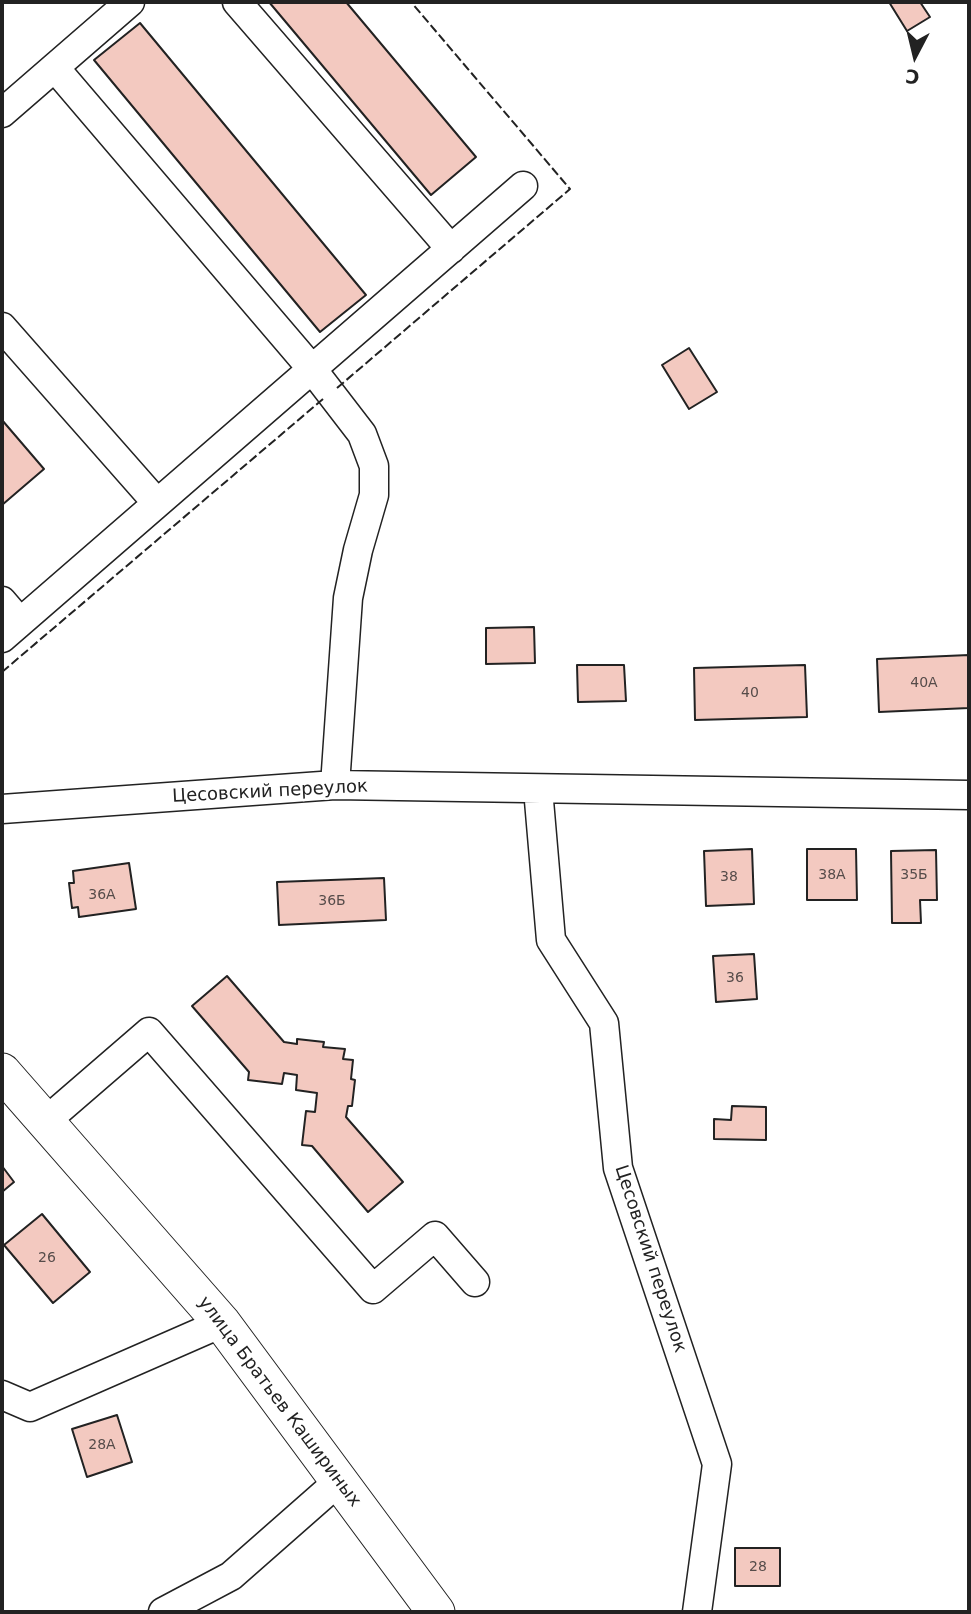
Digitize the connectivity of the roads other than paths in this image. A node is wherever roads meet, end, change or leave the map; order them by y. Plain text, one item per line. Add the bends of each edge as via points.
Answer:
1 (130, 2) edge
2 (237, 2) edge
3 (55, 68) junction
4 (2, 113) edge
5 (523, 186) dead end
6 (451, 249) junction
7 (2, 327) edge
8 (312, 369) junction
9 (157, 503) junction
10 (8, 620) edge
11 (335, 785) junction
12 (538, 789) junction
13 (969, 795) edge
14 (2, 809) edge
15 (2, 1072) edge
16 (46, 1121) junction
17 (475, 1282) dead end
18 (222, 1323) junction
19 (2, 1395) edge
20 (339, 1481) junction
21 (163, 1612) edge
22 (436, 1612) edge
23 (697, 1612) edge

1 - 3 street
2 - 6 street
3 - 4 street
3 - 8 street
5 - 6 street
6 - 8 street
7 - 9 street
8 - 9 street
8 - 11 street via 362,434 374,467 374,495 348,598
9 - 10 street
11 - 12 street, Цесовский переулок
11 - 14 street, Цесовский переулок
12 - 13 street, Цесовский переулок
12 - 23 street, Цесовский переулок via 551,940 604,1023 618,1168 717,1464
15 - 16 main road, улица Братьев Кашириных
16 - 17 street via 149,1032 373,1289 435,1236
16 - 18 main road, улица Братьев Кашириных
18 - 19 street via 30,1407
18 - 20 main road, улица Братьев Кашириных
20 - 21 street via 231,1576
20 - 22 main road, улица Братьев Кашириных

